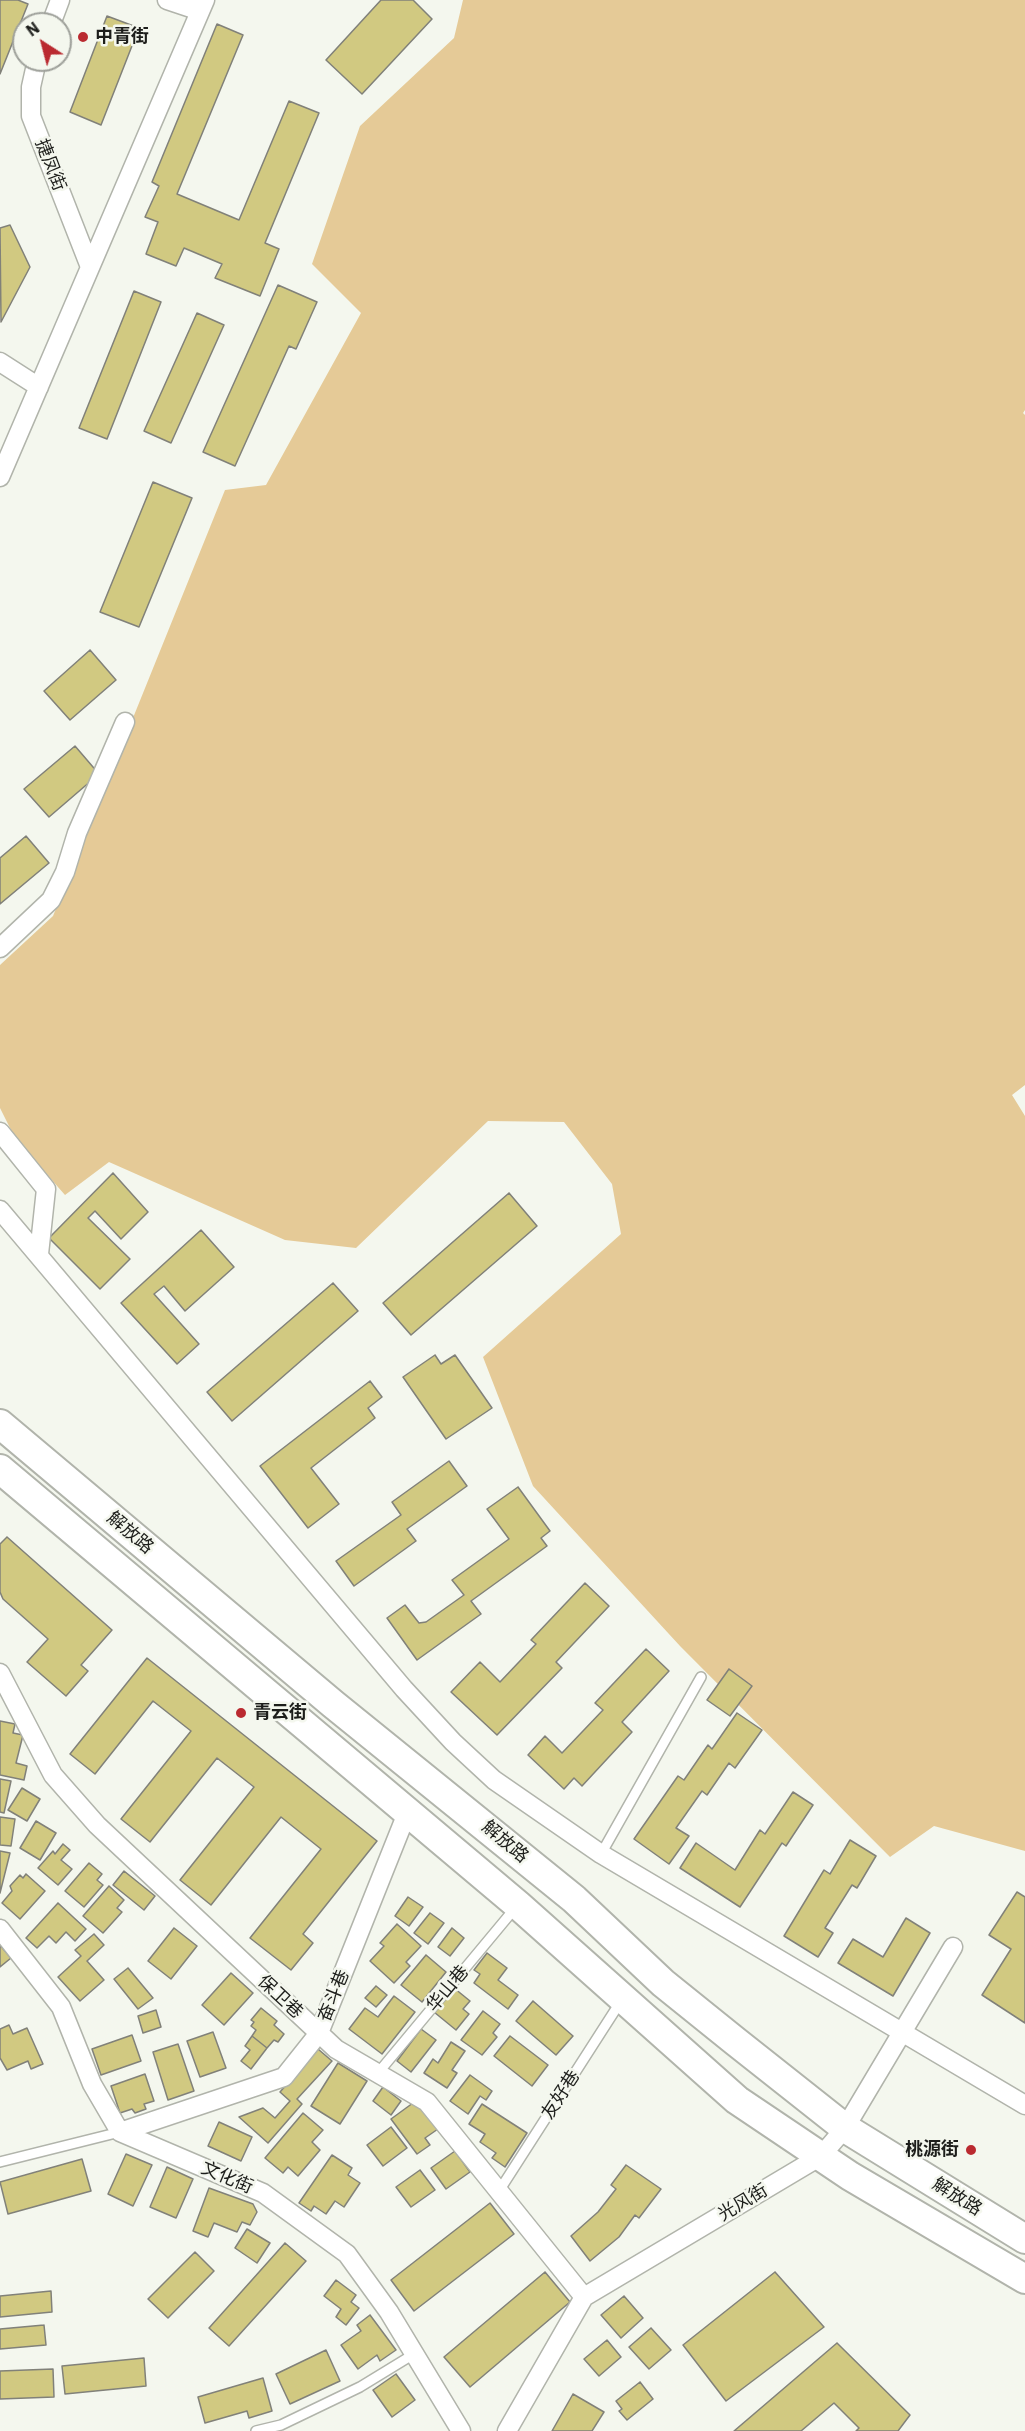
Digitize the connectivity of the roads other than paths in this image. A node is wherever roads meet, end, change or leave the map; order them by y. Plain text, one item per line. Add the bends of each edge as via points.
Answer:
1 (167, 0) edge
2 (202, 6) edge
3 (34, 72) edge
4 (90, 267) junction
5 (0, 362) edge
6 (39, 387) junction
7 (0, 477) edge
8 (125, 722) dead end
9 (0, 948) edge
10 (0, 1132) edge
11 (0, 1210) edge
12 (39, 1254) junction
13 (0, 1424) edge
14 (0, 1469) edge
15 (0, 1673) edge
16 (701, 1677) dead end
17 (407, 1813) junction
18 (600, 1854) junction
19 (518, 1905) junction
20 (0, 1929) edge
21 (953, 1947) dead end
22 (623, 1999) junction
23 (902, 2032) junction
24 (319, 2033) junction
25 (378, 2073) junction
26 (1025, 2105) edge
27 (845, 2128) junction
28 (120, 2132) junction
29 (821, 2156) junction
30 (0, 2163) edge
31 (499, 2191) junction
32 (1025, 2239) edge
33 (1025, 2279) edge
34 (584, 2297) junction
35 (414, 2354) junction
36 (256, 2431) edge
37 (461, 2431) edge
38 (507, 2431) edge

1 - 2 street
2 - 4 street
3 - 4 street, 捷凤街 via 31,116
4 - 6 street
5 - 6 street
6 - 7 street
8 - 9 street via 51,900
10 - 12 street via 46,1189
11 - 12 street
12 - 18 street via 446,1734 494,1780
13 - 27 main road, 解放路 via 333,1704 565,1892 663,1983
14 - 17 main road, 解放路
15 - 24 street, 保卫巷 via 53,1775 90,1817
16 - 18 lane
17 - 19 main road, 解放路
17 - 24 street, 奋斗巷
18 - 23 street
19 - 22 main road, 解放路
19 - 25 lane, 华山巷
20 - 28 street via 61,2007 92,2084
21 - 23 street, 光风街
22 - 29 main road, 解放路 via 737,2100
22 - 31 lane, 友好巷
23 - 26 street
23 - 27 street, 光风街
24 - 25 street, 保卫巷 via 336,2049
24 - 28 street, 奋斗巷 via 284,2077
25 - 31 street, 保卫巷 via 427,2102
27 - 29 street, 光风街
27 - 32 main road, 解放路
28 - 30 lane
28 - 35 street, 文化街 via 263,2193 347,2254
29 - 33 main road, 解放路
29 - 34 street, 光风街
31 - 34 street, 保卫巷
34 - 38 street, 光风街
35 - 36 lane via 341,2397 281,2425
35 - 37 street, 文化街

